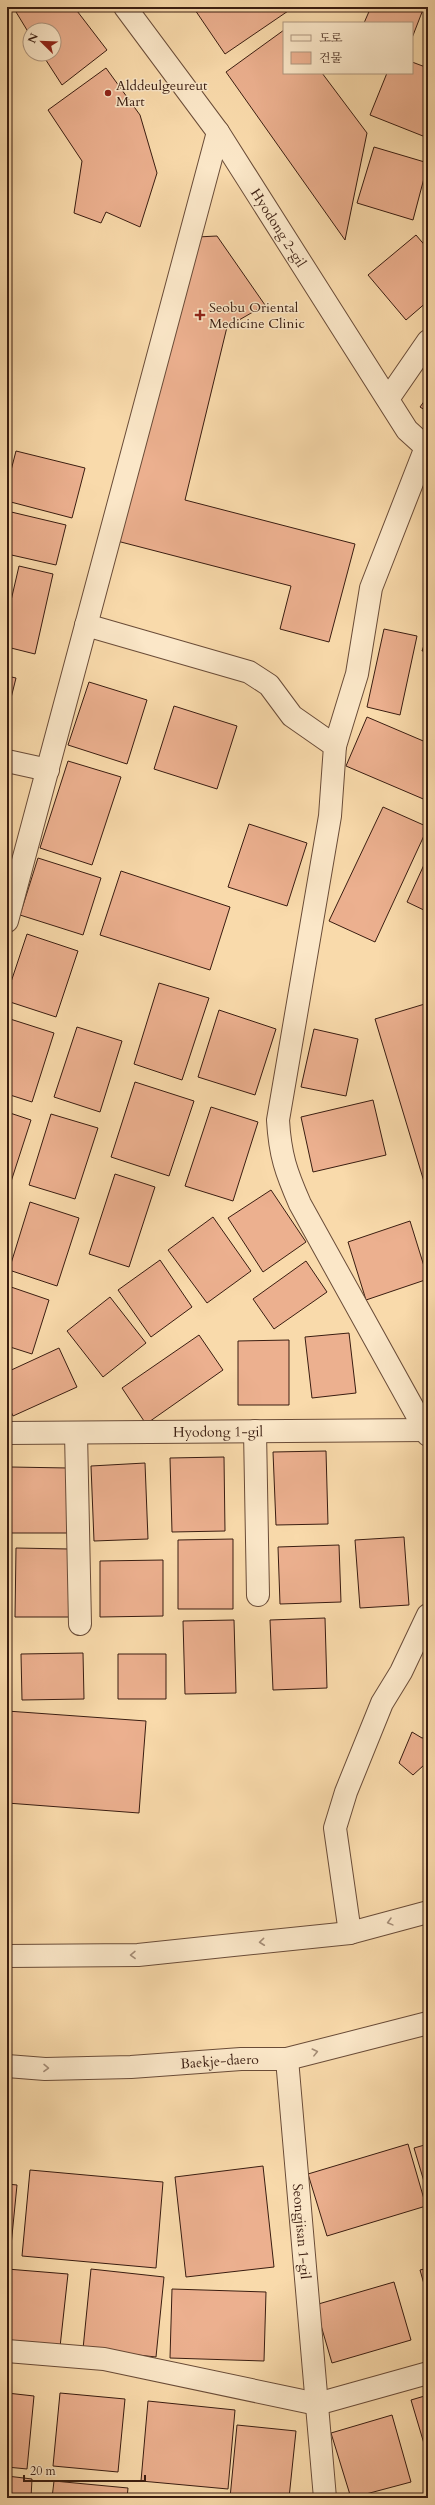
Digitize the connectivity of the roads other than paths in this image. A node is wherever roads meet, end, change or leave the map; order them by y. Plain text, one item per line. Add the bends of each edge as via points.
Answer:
1 (125, 7) edge
2 (218, 132) junction
3 (428, 341) edge
4 (388, 399) junction
5 (427, 448) edge
6 (86, 625) junction
7 (335, 746) junction
8 (7, 761) edge
9 (48, 770) junction
10 (7, 921) edge
11 (255, 1431) junction
12 (427, 1431) edge
13 (7, 1433) edge
14 (76, 1433) junction
15 (258, 1595) dead end
16 (428, 1615) edge
17 (80, 1624) dead end
18 (428, 1912) edge
19 (350, 1933) junction
20 (7, 1956) edge
21 (428, 2023) edge
22 (287, 2059) junction
23 (7, 2066) edge
24 (7, 2351) edge
25 (428, 2373) edge
26 (317, 2404) junction
27 (325, 2498) edge

1 - 2 street, Hyodong 2-gil
2 - 4 street, Hyodong 2-gil
2 - 6 street
3 - 4 street
4 - 5 street, Hyodong 2-gil via 407,430
5 - 7 street via 371,588 357,674
6 - 7 street via 249,672 269,684 292,716
6 - 9 street
7 - 12 street via 330,816 278,1120 280,1146 284,1169 300,1204
8 - 9 street
9 - 10 street
11 - 12 street, Hyodong 1-gil
11 - 14 street, Hyodong 1-gil
11 - 15 street
13 - 14 street, Hyodong 1-gil
14 - 17 street
16 - 19 street via 401,1672 382,1703 346,1792 335,1828
18 -> 19 street
19 -> 20 street via 138,1955
22 -> 21 street, Baekje-daero
23 -> 22 street, Baekje-daero via 45,2069 131,2067 241,2059
22 - 26 street, Seongjisan 1-gil
24 - 26 street via 104,2359
25 - 26 street
26 - 27 street, Seongjisan 1-gil

